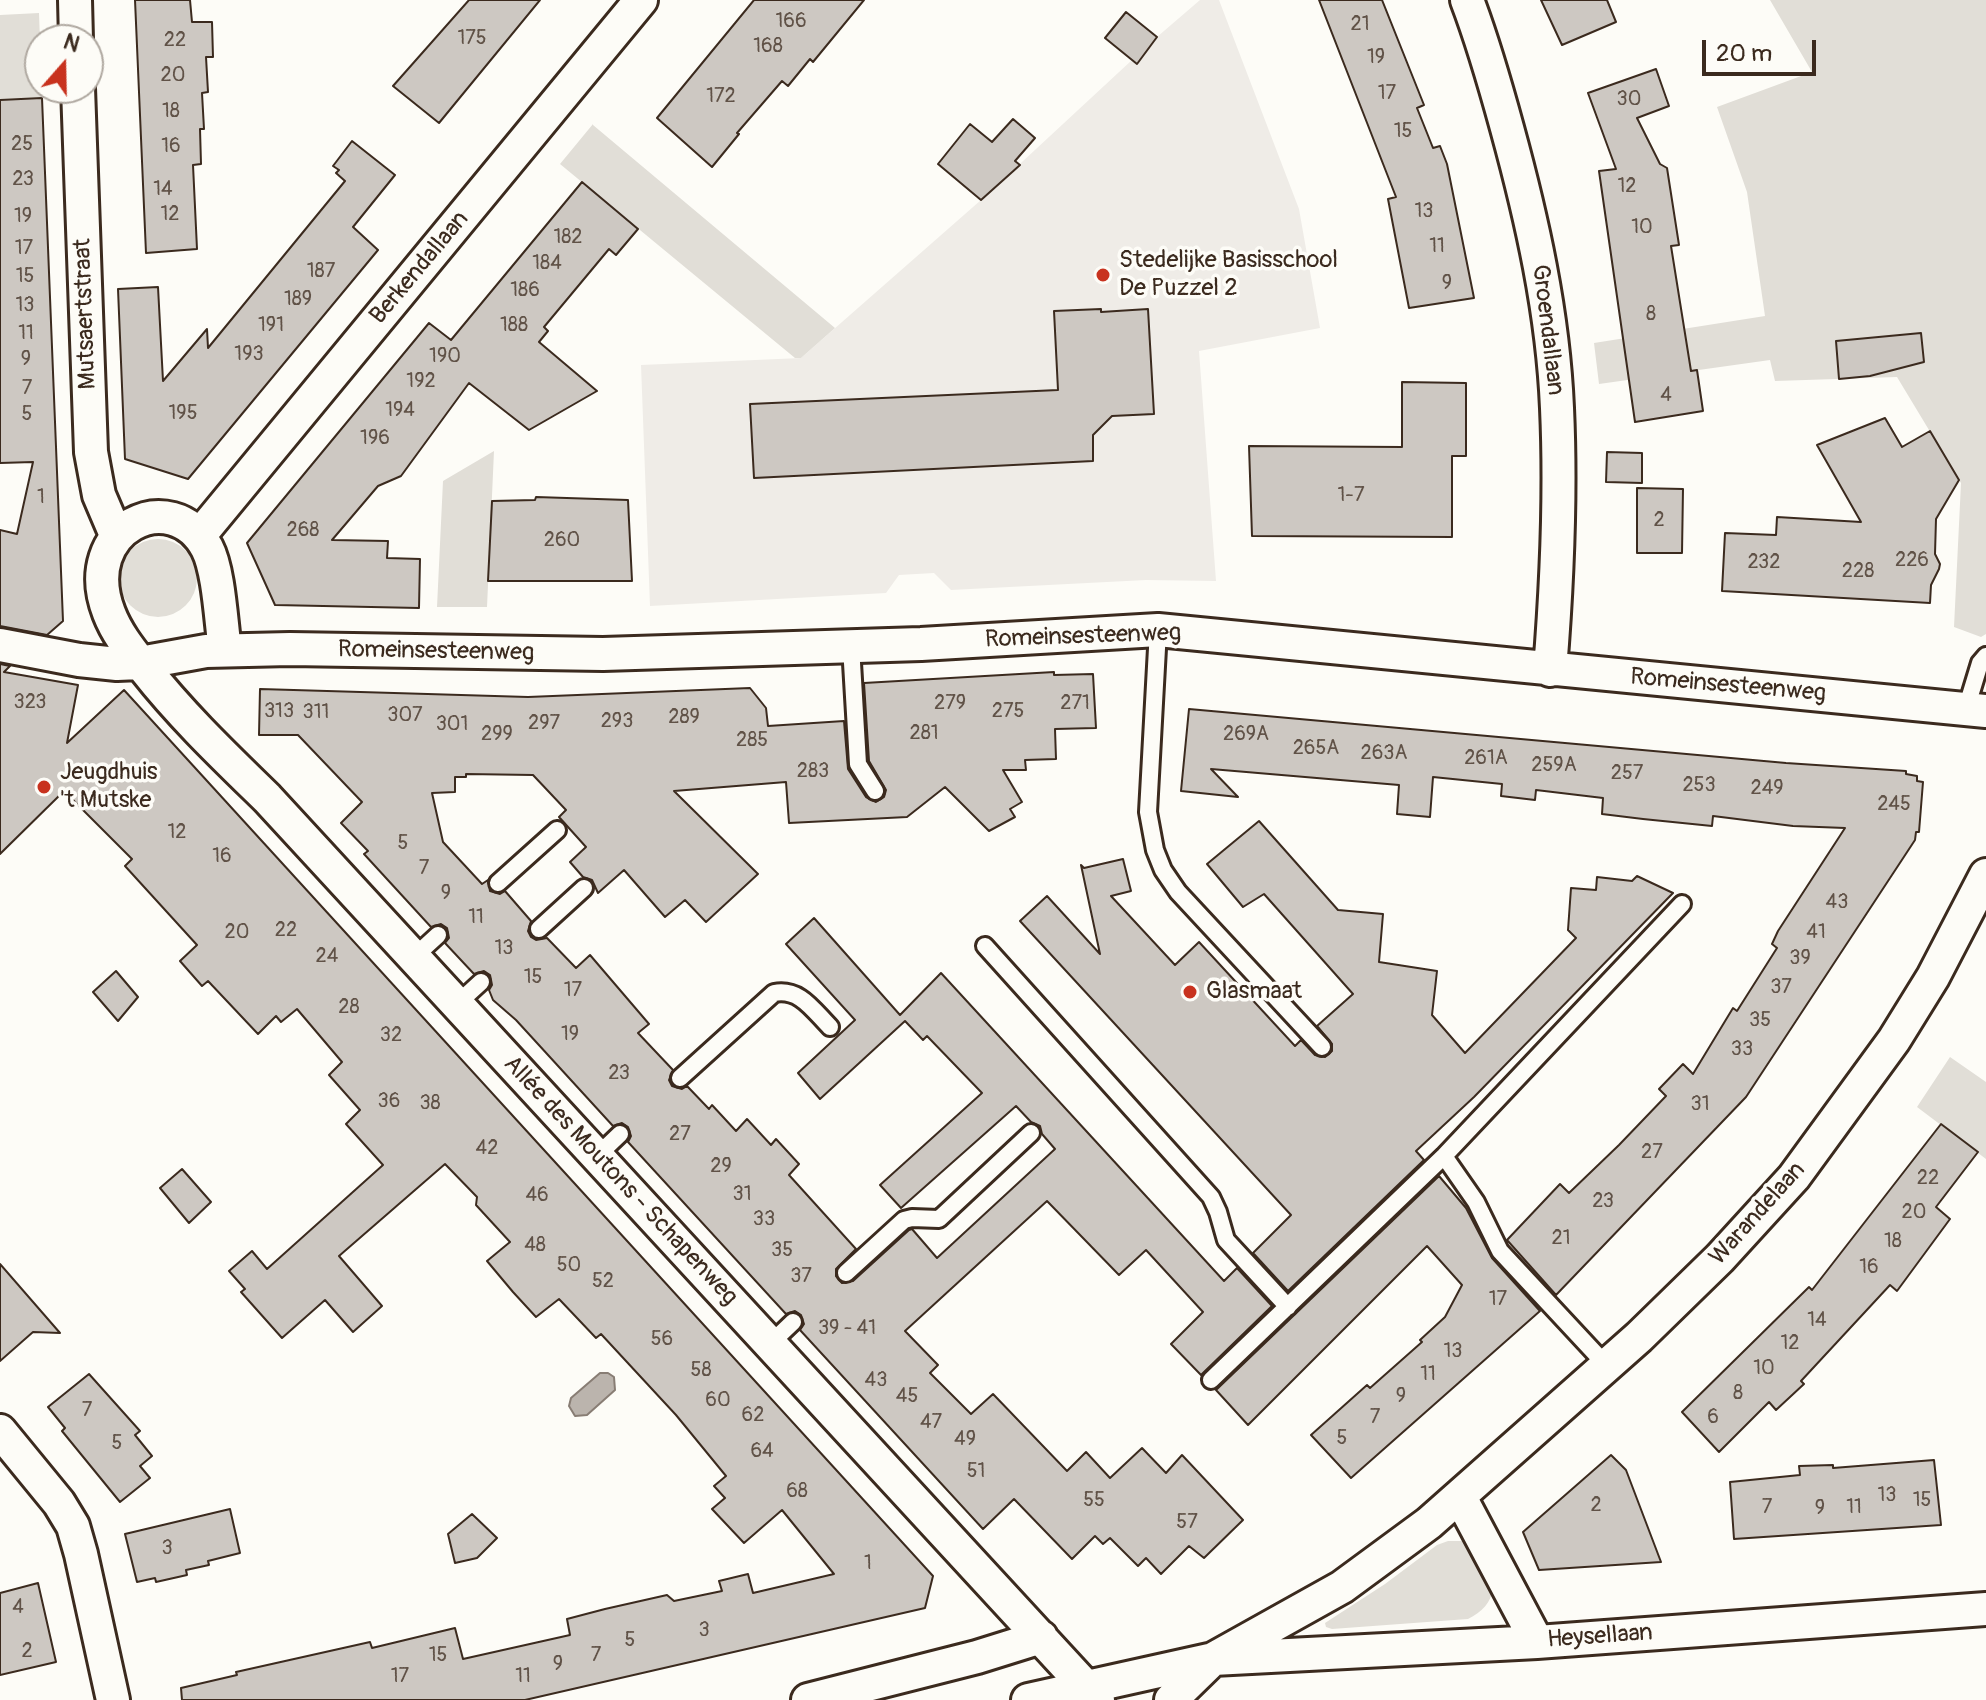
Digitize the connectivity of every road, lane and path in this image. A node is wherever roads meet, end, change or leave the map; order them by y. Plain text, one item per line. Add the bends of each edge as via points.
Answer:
1 (75, 0) edge
2 (641, 0) edge
3 (1467, 0) edge
4 (76, 24) edge
5 (79, 104) edge
6 (116, 535) junction
7 (199, 536) junction
8 (1158, 630) junction
9 (0, 645) edge
10 (851, 646) junction
11 (225, 650) junction
12 (1986, 656) edge
13 (140, 663) junction
14 (1550, 670) junction
15 (1976, 710) edge
16 (875, 791) dead end
17 (557, 830) dead end
18 (1986, 875) edge
19 (498, 883) dead end
20 (584, 888) dead end
21 (1682, 904) dead end
22 (539, 929) dead end
23 (438, 935) dead end
24 (985, 946) dead end
25 (414, 957) junction
26 (481, 982) dead end
27 (457, 1004) junction
28 (830, 1027) dead end
29 (1322, 1047) dead end
30 (680, 1078) dead end
31 (1031, 1133) dead end
32 (620, 1134) dead end
33 (597, 1156) junction
34 (1444, 1156) junction
35 (846, 1273) dead end
36 (1288, 1307) junction
37 (1607, 1366) junction
38 (1211, 1380) dead end
39 (0, 1431) edge
40 (1460, 1497) junction
41 (1986, 1609) edge
42 (1041, 1637) junction
43 (1537, 1642) junction
44 (1213, 1659) junction
45 (1092, 1693) edge
46 (113, 1700) edge
47 (808, 1700) edge
48 (1028, 1700) edge
49 (1171, 1700) edge

1 - 4 street
2 - 7 street, Berkendallaan
3 - 14 street, Groendallaan via 1521,178 1543,281 1559,479
5 - 6 street, Mutsaertstraat via 91,452 99,495
6 - 7 street via 151,518 185,525
6 - 13 street via 105,552 103,590 119,636
7 - 11 street via 214,568
8 - 10 street, Romeinsesteenweg
8 - 14 street, Romeinsesteenweg
8 - 29 lane via 1148,812 1155,850 1178,892
9 - 13 street, Romeinsesteenweg via 98,663
10 - 11 street, Romeinsesteenweg via 603,654
10 - 16 lane via 858,764
11 - 13 street, Romeinsesteenweg
12 - 15 lane via 1980,663
13 - 25 street, Allée des Moutons - Schapenweg via 190,724 267,798
14 - 15 street, Romeinsesteenweg
17 - 19 lane
18 - 37 street, Warandelaan via 1894,1040 1794,1177 1720,1258
20 - 22 lane
21 - 34 lane
23 - 25 lane
24 - 36 lane via 1211,1197 1226,1240
25 - 27 street, Allée des Moutons - Schapenweg
26 - 27 lane
27 - 33 street, Allée des Moutons - Schapenweg
28 - 30 lane via 800,996 774,993
31 - 35 lane via 939,1219 904,1220
32 - 33 lane
33 - 42 street, Allée des Moutons - Schapenweg via 782,1333
34 - 36 lane
34 - 37 lane via 1476,1202 1500,1251
36 - 38 lane
37 - 40 street, Warandelaan
39 - 46 street via 73,1526
40 - 43 street
40 - 44 street, Warandelaan via 1342,1587
41 - 43 street, Heysellaan
42 - 45 street, Allée des Moutons - Schapenweg
42 - 47 street
43 - 44 street, Heysellaan
44 - 45 street, Warandelaan
44 - 49 street, Warandelaan
45 - 48 street, Warandelaan

